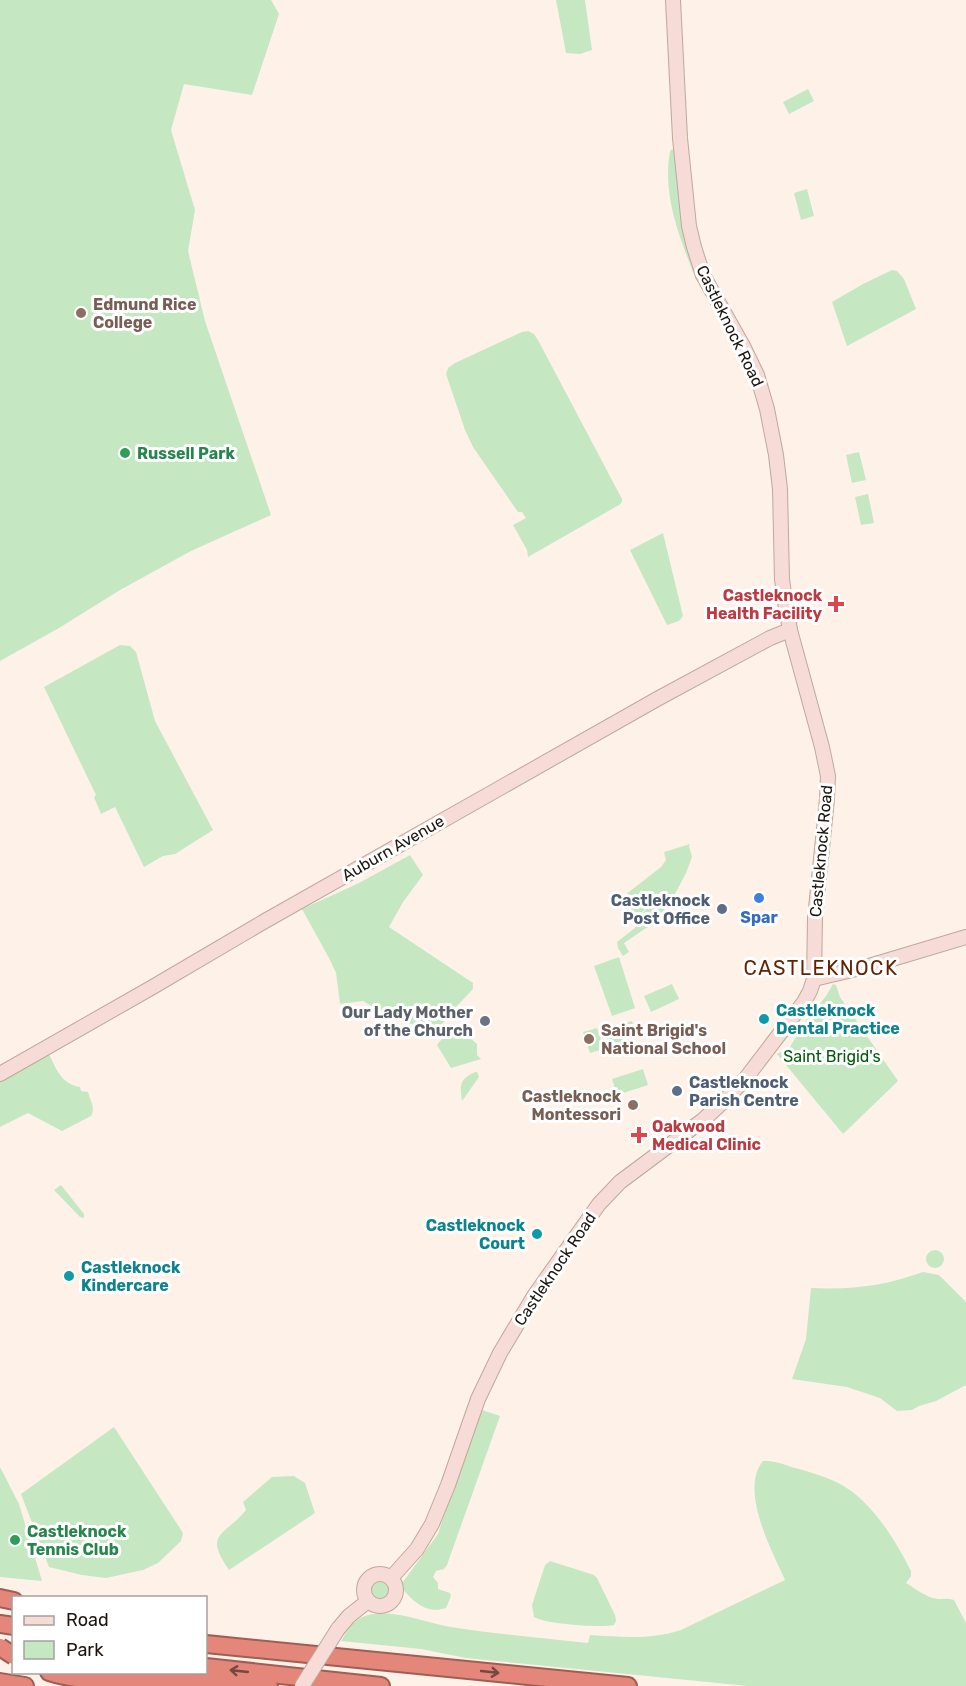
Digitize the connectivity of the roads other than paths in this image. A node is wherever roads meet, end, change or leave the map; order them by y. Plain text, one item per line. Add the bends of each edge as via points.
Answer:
1 (673, 0) edge
2 (790, 630) junction
3 (966, 937) edge
4 (814, 978) junction
5 (0, 1074) edge
6 (391, 1578) junction
7 (368, 1601) junction
8 (207, 1634) edge
9 (207, 1644) edge
10 (432, 1666) junction
11 (207, 1668) edge
12 (55, 1674) edge
13 (0, 1682) edge
14 (231, 1685) edge
15 (25, 1686) edge
16 (269, 1686) edge
17 (302, 1686) edge
18 (381, 1686) edge
19 (628, 1686) edge

1 - 2 main road, Castleknock Road via 689,226 703,275 757,375 767,409 780,489 782,579
2 - 4 main road, Castleknock Road via 828,776 815,918
2 - 5 main road, Auburn Avenue via 639,710
3 - 4 main road
4 - 6 main road, Castleknock Road via 804,1002 734,1091 703,1120 620,1182 599,1204 534,1296 478,1399 432,1524 417,1549
6 - 7 main road via 380,1574 368,1579 364,1590
6 - 7 main road via 396,1587 390,1602 379,1606
7 - 17 main road, bridge via 346,1618
8 - 10 highway
9 - 10 highway
10 -> 19 highway
18 -> 11 highway
12 - 14 highway
13 - 15 highway
14 - 16 highway

